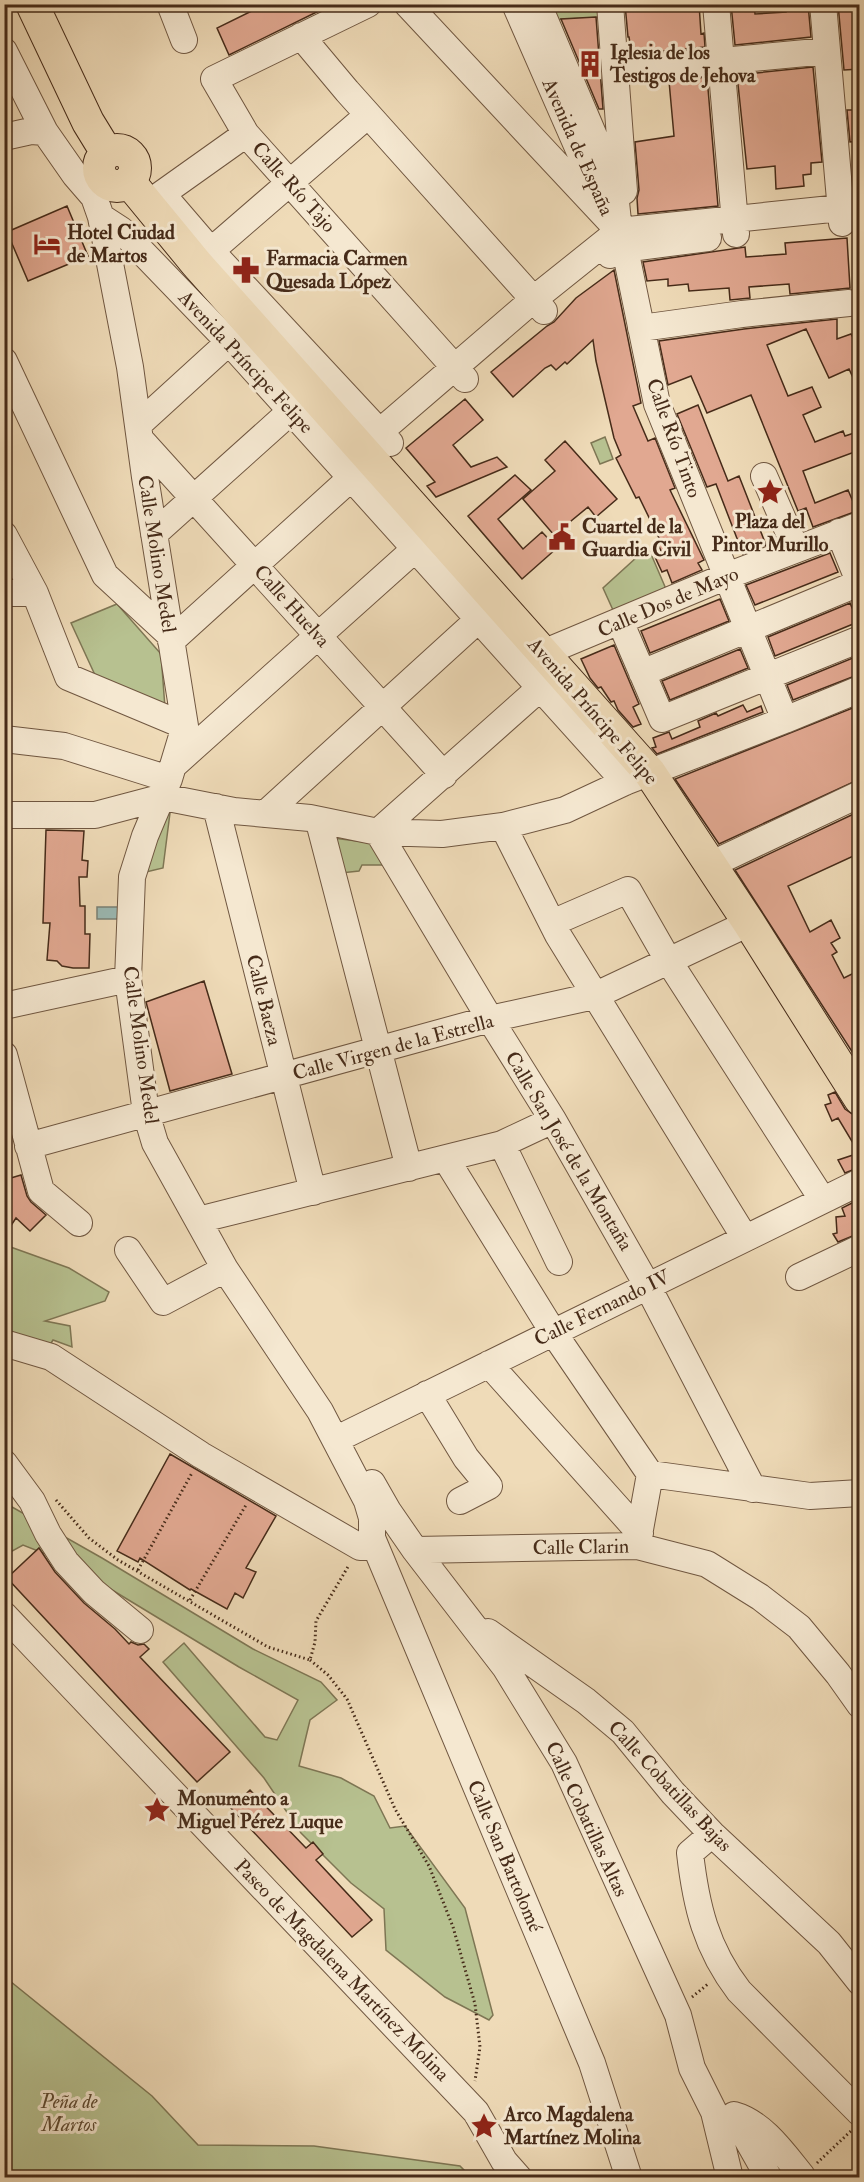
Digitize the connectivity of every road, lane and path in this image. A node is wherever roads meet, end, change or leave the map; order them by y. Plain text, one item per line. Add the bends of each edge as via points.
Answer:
1 (32, 4) edge
2 (170, 4) edge
3 (368, 4) edge
4 (407, 4) edge
5 (515, 4) edge
6 (538, 4) edge
7 (610, 4) edge
8 (716, 4) edge
9 (823, 4) edge
10 (301, 36) junction
11 (184, 40) dead end
12 (4, 51) edge
13 (826, 51) junction
14 (721, 61) junction
15 (615, 71) junction
16 (368, 115) junction
17 (45, 132) junction
18 (246, 134) junction
19 (4, 137) edge
20 (291, 183) junction
21 (120, 188) junction
22 (850, 215) edge
23 (735, 227) junction
24 (620, 230) junction
25 (204, 257) junction
26 (849, 303) dead end
27 (539, 305) junction
28 (641, 328) junction
29 (229, 342) junction
30 (4, 361) edge
31 (461, 374) junction
32 (291, 411) junction
33 (139, 432) junction
34 (370, 452) junction
35 (764, 476) dead end
36 (194, 498) junction
37 (849, 529) edge
38 (154, 534) junction
39 (4, 535) edge
40 (415, 549) junction
41 (796, 549) junction
42 (255, 566) junction
43 (727, 576) junction
44 (859, 584) edge
45 (4, 593) edge
46 (35, 593) junction
47 (478, 619) junction
48 (620, 621) junction
49 (748, 627) junction
50 (319, 635) junction
51 (171, 638) junction
52 (860, 639) edge
53 (543, 653) junction
54 (642, 673) junction
55 (768, 677) junction
56 (540, 687) junction
57 (860, 689) edge
58 (382, 707) junction
59 (785, 720) junction
60 (185, 726) junction
61 (4, 739) edge
62 (444, 775) junction
63 (638, 778) junction
64 (168, 780) junction
65 (860, 794) edge
66 (216, 807) junction
67 (265, 814) junction
68 (4, 815) edge
69 (318, 822) junction
70 (503, 826) junction
71 (378, 832) junction
72 (710, 865) junction
73 (552, 923) junction
74 (749, 923) junction
75 (668, 960) junction
76 (128, 979) junction
77 (594, 996) junction
78 (4, 1006) edge
79 (490, 1019) junction
80 (377, 1049) junction
81 (4, 1055) edge
82 (284, 1077) junction
83 (858, 1095) edge
84 (147, 1113) junction
85 (553, 1120) junction
86 (502, 1144) junction
87 (28, 1146) junction
88 (446, 1159) junction
89 (409, 1168) junction
90 (860, 1182) edge
91 (313, 1192) junction
92 (822, 1199) junction
93 (198, 1220) junction
94 (79, 1223) dead end
95 (745, 1238) junction
96 (860, 1248) edge
97 (128, 1250) dead end
98 (559, 1262) dead end
99 (225, 1269) junction
100 (799, 1277) dead end
101 (647, 1285) junction
102 (553, 1332) junction
103 (4, 1343) edge
104 (489, 1364) junction
105 (427, 1395) junction
106 (320, 1411) junction
107 (345, 1435) junction
108 (201, 1455) junction
109 (4, 1463) edge
110 (650, 1474) junction
111 (256, 1488) junction
112 (753, 1489) junction
113 (860, 1493) edge
114 (49, 1494) dead end
115 (460, 1501) dead end
116 (639, 1540) junction
117 (366, 1543) junction
118 (415, 1550) junction
119 (138, 1570) junction
120 (190, 1600) junction
121 (462, 1612) junction
122 (4, 1615) edge
123 (140, 1630) dead end
124 (310, 1660) junction
125 (860, 1705) edge
126 (712, 1833) junction
127 (724, 1972) junction
128 (860, 1982) edge
129 (678, 2014) junction
130 (476, 2112) junction
131 (860, 2113) edge
132 (724, 2114) junction
133 (860, 2122) edge
134 (802, 2176) edge
135 (519, 2178) edge
136 (629, 2178) edge
137 (730, 2178) edge
138 (769, 2178) edge

1 - 21 main road, Avenida Príncipe Felipe
2 - 11 street
3 - 10 street
4 - 24 street
5 - 24 street, Avenida de España via 608,216
6 - 24 street, Avenida de España via 614,183
7 - 15 street
8 - 14 street
9 - 13 street
10 - 16 street
10 - 18 street, Calle Río Tajo via 214,79
12 - 17 street
13 - 14 street
13 - 22 street
14 - 15 street
14 - 23 street
15 - 24 street via 625,188
16 - 20 street
16 - 27 street
17 - 19 street
17 - 21 street via 75,175
18 - 20 street, Calle Río Tajo
18 - 21 street
20 - 25 street
20 - 31 street, Calle Río Tajo
21 - 25 main road, Avenida Príncipe Felipe
21 - 29 street, Avenida Príncipe Felipe via 121,230
21 - 33 street, Calle Molino Medel via 130,367
22 - 23 street
23 - 24 street
24 - 27 street
24 - 28 street, Calle Río Tinto
25 - 34 main road, Avenida Príncipe Felipe via 290,351
26 - 28 street
27 - 31 street
28 - 43 street, Calle Río Tinto via 657,404
29 - 32 street, Avenida Príncipe Felipe
29 - 33 street
30 - 51 street via 105,575
31 - 34 street
32 - 34 street, Avenida Príncipe Felipe
32 - 36 street
33 - 36 street, Calle Huelva
33 - 38 street, Calle Molino Medel
34 - 40 street, Avenida Príncipe Felipe
34 - 42 street
34 - 53 main road, Avenida Príncipe Felipe
35 - 41 street
36 - 38 street
36 - 42 street, Calle Huelva
37 - 41 street, Calle Dos de Mayo
37 - 44 street
38 - 51 street, Calle Molino Medel
39 - 46 street
40 - 47 street, Avenida Príncipe Felipe
40 - 50 street
41 - 43 street, Calle Dos de Mayo
42 - 50 street, Calle Huelva
42 - 51 street
43 - 48 street, Calle Dos de Mayo
43 - 49 street, Calle Río Tinto
44 - 49 street
45 - 46 street
46 - 60 street via 68,677
47 - 56 street, Avenida Príncipe Felipe
47 - 58 street
48 - 53 street, Calle Dos de Mayo
48 - 54 street
49 - 54 street
49 - 55 street, Calle Río Tinto
50 - 58 street, Calle Huelva
50 - 64 street
51 - 60 street, Calle Molino Medel
52 - 55 street
53 - 63 main road, Avenida Príncipe Felipe
54 - 55 street via 662,719
55 - 59 street, Calle Río Tinto
56 - 62 street
56 - 63 street, Avenida Príncipe Felipe
57 - 59 street
58 - 62 street, Calle Huelva
58 - 67 street
59 - 63 street
60 - 64 street, Calle Molino Medel
61 - 64 street via 64,746
62 - 71 street
63 - 70 street via 565,810
63 - 72 main road, Avenida Príncipe Felipe
64 - 66 street
64 - 68 street via 95,815
64 - 76 street, Calle Molino Medel via 132,877
65 - 72 street
66 - 67 street
66 - 82 street, Calle Baeza
67 - 69 street
69 - 71 street
69 - 80 street
70 - 71 street via 441,834
70 - 73 street
71 - 79 street, Calle San José de la Montaña
72 - 74 main road, Avenida Príncipe Felipe
73 - 75 street via 628,890
73 - 77 street
74 - 75 street, Calle Virgen de la Estrella
74 - 83 main road, Avenida Príncipe Felipe
75 - 77 street, Calle Virgen de la Estrella
75 - 92 street
76 - 78 street
76 - 84 street, Calle Molino Medel
77 - 79 street, Calle Virgen de la Estrella
77 - 95 street
79 - 80 street, Calle Virgen de la Estrella
79 - 85 street, Calle San José de la Montaña
80 - 82 street, Calle Virgen de la Estrella
80 - 89 street
81 - 87 street
82 - 84 street, Calle Virgen de la Estrella
82 - 91 street, Calle Baeza
84 - 87 street, Calle Virgen de la Estrella
84 - 93 street, Calle Molino Medel via 155,1143
85 - 86 street
85 - 101 street, Calle San José de la Montaña
86 - 88 street
86 - 98 street
87 - 94 street via 41,1191
88 - 89 street
88 - 102 street
89 - 91 street
90 - 92 street, Calle Fernando IV
91 - 93 street
92 - 95 street, Calle Fernando IV
93 - 99 street, Calle Molino Medel
95 - 101 street, Calle Fernando IV
96 - 100 street
97 - 99 street via 163,1302
99 - 106 street, Calle Molino Medel
101 - 102 street, Calle Fernando IV
101 - 112 street, Calle San José de la Montaña
102 - 104 street, Calle Fernando IV
102 - 110 street
103 - 108 street via 51,1357
104 - 105 street, Calle Fernando IV
104 - 116 street
105 - 107 street, Calle Fernando IV
105 - 115 street via 466,1458 496,1482
106 - 107 street via 327,1411
106 - 117 street, Calle Molino Medel via 368,1501 372,1518
107 - 118 street
108 - 111 street
108 - 119 path
109 - 123 street via 32,1501 66,1562 94,1592
110 - 112 street
110 - 116 street
111 - 117 street
111 - 120 path
112 - 113 street via 810,1496
114 - 119 path via 89,1538
116 - 118 street, Calle Clarin
116 - 125 street, Calle Clarin via 707,1564 760,1596 799,1628
117 - 124 path via 316,1621
117 - 136 street, Calle San Bartolomé via 592,2062
118 - 121 street, Calle Cobatillas Altas
119 - 120 path
120 - 124 path via 268,1647
121 - 126 street, Calle Cobatillas Bajas via 623,1732
121 - 129 street, Calle Cobatillas Altas via 505,1667 564,1763
122 - 130 street, Paseo de Magdalena Martínez Molina
124 - 130 path via 328,1675 347,1700 395,1809 429,1866 453,1928 475,2004 480,2047 474,2084
126 - 127 street via 690,1853 702,1925
126 - 128 street, Calle Cobatillas Bajas via 829,1942
127 - 129 path via 694,1994
127 - 131 street
129 - 132 street, Calle Cobatillas Altas via 692,2068
130 - 135 street, Paseo de Magdalena Martínez Molina via 504,2161
132 - 134 street via 745,2118 776,2145
132 - 137 street
132 - 138 street
133 - 134 path

